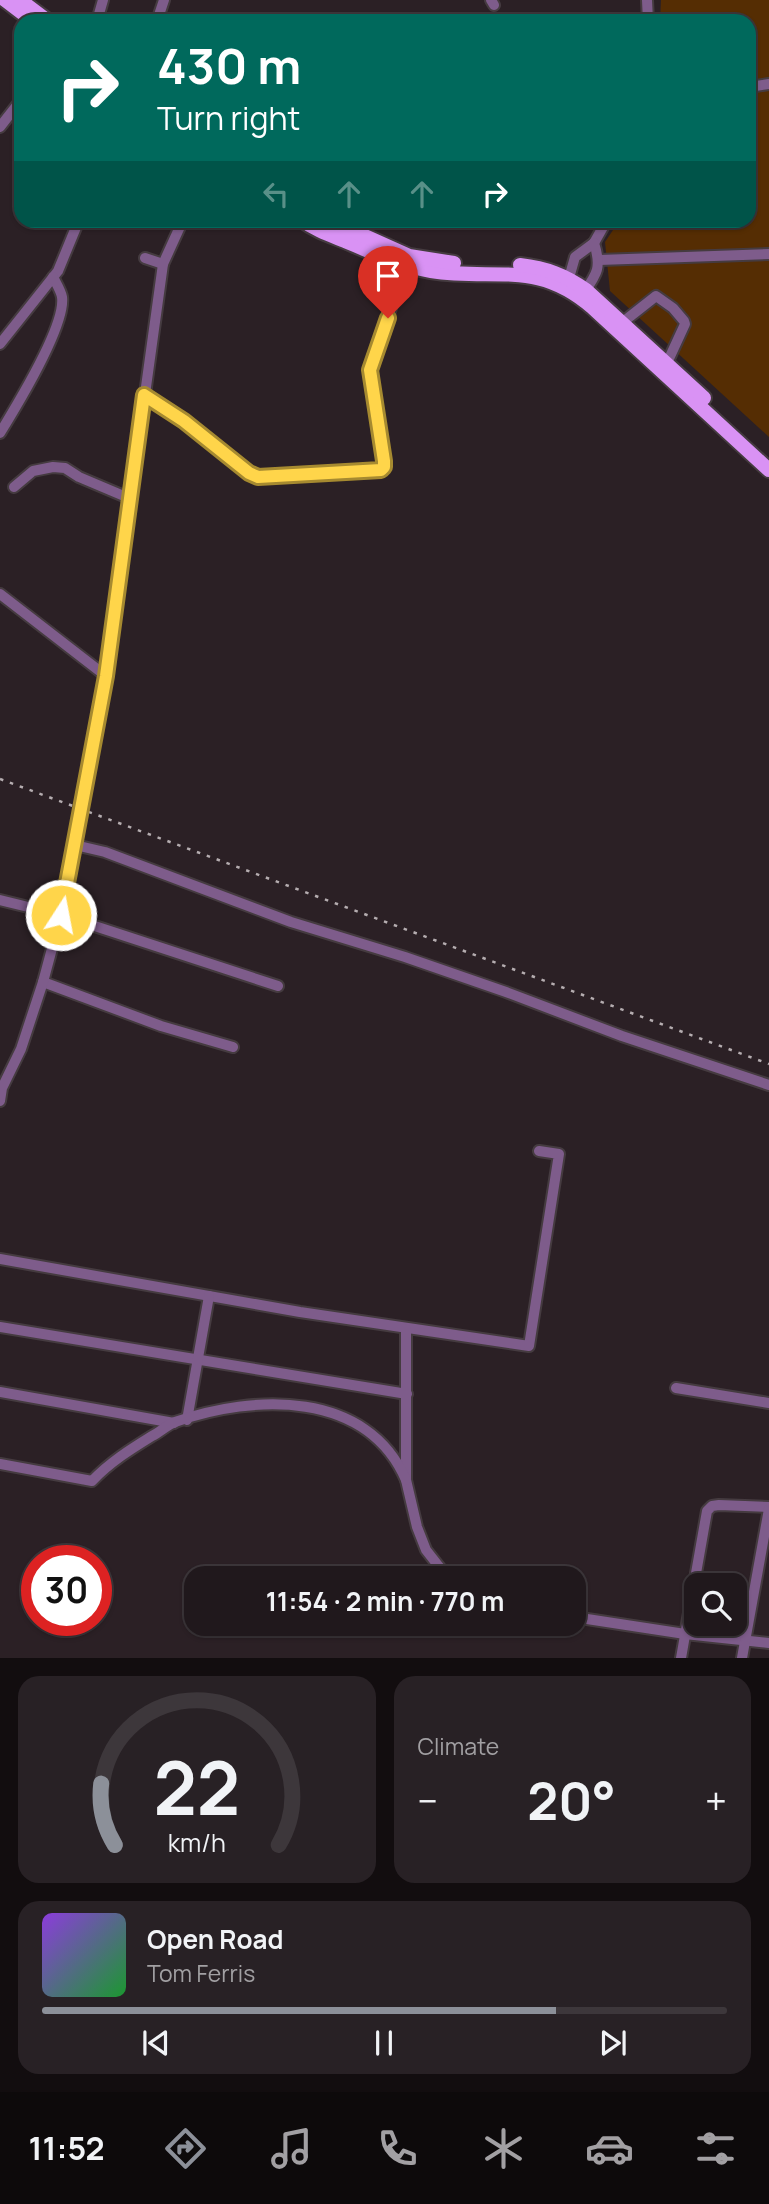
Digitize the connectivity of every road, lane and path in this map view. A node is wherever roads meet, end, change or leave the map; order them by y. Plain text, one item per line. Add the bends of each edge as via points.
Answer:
1 (5, 0) edge
2 (20, 0) edge
3 (23, 14) edge
4 (39, 14) edge
5 (14, 109) edge
6 (0, 127) edge
7 (76, 228) edge
8 (179, 228) edge
9 (316, 228) edge
10 (344, 228) edge
11 (602, 228) edge
12 (594, 243) junction
13 (769, 254) edge
14 (145, 258) dead end
15 (599, 260) junction
16 (407, 261) junction
17 (163, 264) junction
18 (53, 277) junction
19 (568, 283) junction
20 (584, 293) junction
21 (623, 322) junction
22 (0, 344) edge
23 (667, 363) junction
24 (144, 395) junction
25 (0, 433) edge
26 (769, 458) edge
27 (769, 470) edge
28 (14, 487) dead end
29 (131, 499) junction
30 (0, 594) edge
31 (106, 676) junction
32 (75, 845) junction
33 (0, 900) edge
34 (61, 915) junction
35 (43, 982) junction
36 (278, 986) dead end
37 (233, 1047) dead end
38 (769, 1085) edge
39 (0, 1101) edge
40 (539, 1152) dead end
41 (0, 1259) edge
42 (209, 1296) junction
43 (0, 1327) edge
44 (406, 1329) junction
45 (198, 1360) junction
46 (676, 1388) dead end
47 (0, 1392) edge
48 (407, 1394) junction
49 (769, 1403) edge
50 (187, 1420) junction
51 (174, 1423) junction
52 (0, 1464) edge
53 (406, 1480) junction
54 (769, 1508) edge
55 (439, 1566) edge
56 (696, 1573) edge
57 (586, 1619) edge
58 (684, 1634) edge
59 (685, 1636) edge
60 (705, 1636) edge
61 (746, 1640) junction
62 (769, 1643) edge
63 (681, 1658) edge
64 (742, 1658) edge

1 - 3 main road
2 - 4 main road
5 - 6 street
7 - 18 street
8 - 17 street
9 - 16 main road
10 - 16 main road
11 - 12 street
12 - 15 street
12 - 19 street via 575,257
13 - 15 street
14 - 17 street
15 - 20 street via 596,278
16 - 19 main road via 539,267
16 - 24 street via 370,370 384,461 381,470 258,477
17 - 24 street
18 - 22 street
18 - 25 street via 62,297 61,312 25,393
19 - 20 main road
20 - 21 main road
20 - 27 main road
21 - 23 main road
21 - 23 street via 656,296 673,308 685,324
23 - 26 main road
24 - 29 street
28 - 29 street via 33,471 65,468
29 - 31 street
30 - 31 street
31 - 32 street
32 - 34 street
32 - 38 street
33 - 34 street
34 - 35 street
34 - 36 street
35 - 37 street
35 - 39 street
40 - 44 street via 559,1154 529,1346
41 - 42 street
42 - 44 street
42 - 45 street
43 - 45 street
44 - 48 street
45 - 48 street
45 - 50 street
46 - 49 street
47 - 51 street
48 - 53 street
50 - 51 street
50 - 53 street via 264,1404 315,1408 344,1417 378,1439 398,1462
51 - 52 street via 108,1465 92,1481
53 - 55 street via 417,1527
54 - 56 street via 712,1506 707,1511
54 - 61 street
57 - 58 street
59 - 63 street
60 - 61 street
61 - 62 street
61 - 64 street

